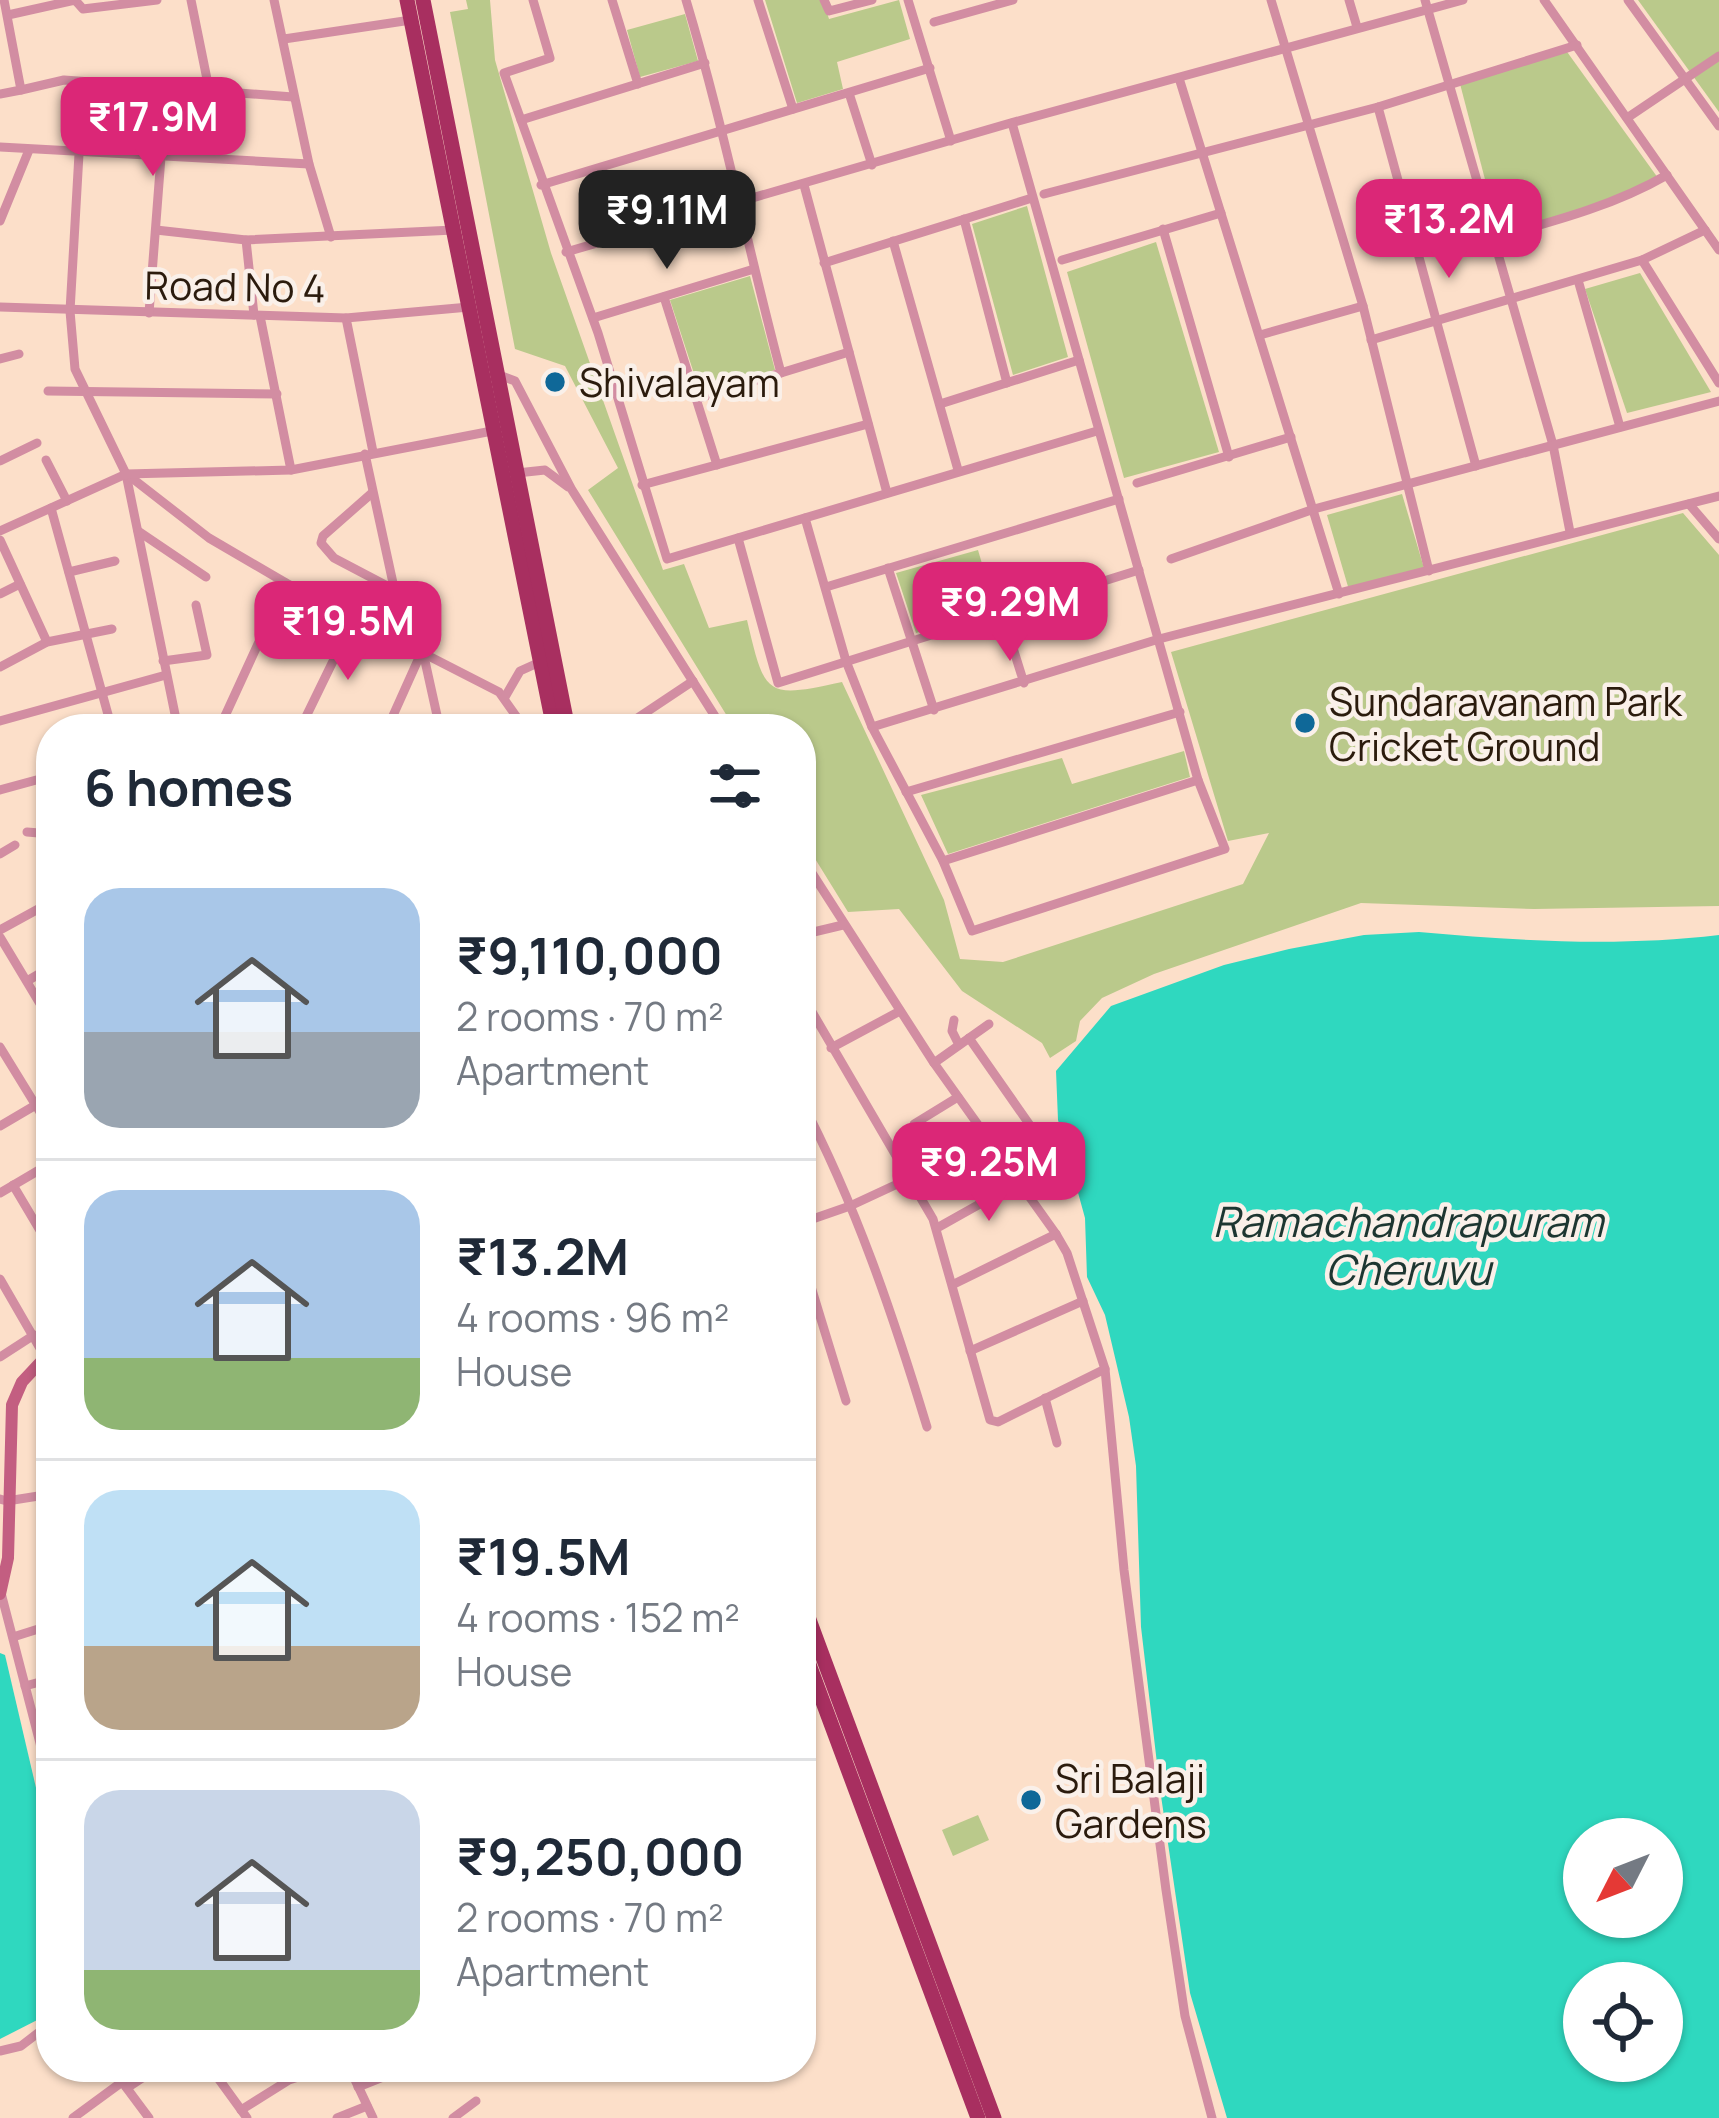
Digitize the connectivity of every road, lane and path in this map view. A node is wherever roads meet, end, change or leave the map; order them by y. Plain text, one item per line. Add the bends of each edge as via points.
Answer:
1 (4, 0) edge
2 (157, 0) edge
3 (190, 0) edge
4 (274, 0) edge
5 (407, 0) edge
6 (423, 0) edge
7 (533, 0) edge
8 (612, 0) edge
9 (686, 0) edge
10 (758, 0) edge
11 (824, 0) edge
12 (872, 0) edge
13 (908, 0) edge
14 (1012, 0) edge
15 (1270, 0) edge
16 (1349, 0) edge
17 (1463, 0) edge
18 (1544, 0) edge
19 (1628, 0) edge
20 (1426, 4) edge
21 (8, 15) junction
22 (410, 20) junction
23 (934, 22) dead end
24 (1357, 27) junction
25 (284, 39) junction
26 (1577, 45) junction
27 (1284, 47) junction
28 (1719, 56) edge
29 (705, 64) junction
30 (930, 68) junction
31 (1179, 78) junction
32 (1685, 79) junction
33 (638, 84) junction
34 (433, 85) junction
35 (1450, 86) junction
36 (209, 89) junction
37 (21, 90) junction
38 (850, 92) junction
39 (0, 94) edge
40 (293, 97) junction
41 (1378, 107) junction
42 (793, 109) junction
43 (438, 111) junction
44 (1627, 118) junction
45 (521, 120) junction
46 (1012, 123) junction
47 (1308, 124) junction
48 (1719, 126) edge
49 (723, 130) junction
50 (952, 141) junction
51 (0, 147) edge
52 (29, 150) junction
53 (1204, 152) junction
54 (79, 154) junction
55 (161, 157) junction
56 (309, 164) junction
57 (872, 165) junction
58 (1667, 176) junction
59 (542, 185) junction
60 (804, 185) junction
61 (1044, 194) dead end
62 (1032, 198) junction
63 (742, 202) junction
64 (2, 203) edge
65 (1221, 213) junction
66 (964, 219) junction
67 (0, 221) edge
68 (1163, 229) junction
69 (156, 230) junction
70 (454, 230) junction
71 (1706, 230) junction
72 (332, 237) junction
73 (1494, 238) junction
74 (246, 240) junction
75 (893, 241) junction
76 (1719, 250) edge
77 (566, 252) junction
78 (1062, 260) dead end
79 (1642, 260) junction
80 (824, 263) junction
81 (754, 269) junction
82 (1578, 280) junction
83 (664, 297) junction
84 (1512, 300) junction
85 (1363, 306) junction
86 (0, 307) edge
87 (469, 307) junction
88 (70, 311) junction
89 (149, 313) junction
90 (257, 316) junction
91 (346, 318) junction
92 (592, 318) junction
93 (1437, 323) junction
94 (1260, 335) junction
95 (1371, 340) junction
96 (849, 352) junction
97 (19, 355) dead end
98 (0, 358) edge
99 (1079, 361) junction
100 (781, 373) junction
101 (499, 375) junction
102 (1007, 383) junction
103 (1719, 383) edge
104 (86, 389) junction
105 (47, 391) dead end
106 (278, 394) junction
107 (696, 399) junction
108 (1719, 401) edge
109 (940, 404) junction
110 (868, 424) junction
111 (1620, 428) junction
112 (492, 431) junction
113 (1097, 431) junction
114 (1292, 437) junction
115 (37, 442) dead end
116 (1552, 445) junction
117 (369, 453) junction
118 (1229, 458) junction
119 (46, 460) dead end
120 (0, 461) edge
121 (717, 465) junction
122 (1476, 466) junction
123 (291, 470) junction
124 (958, 470) junction
125 (126, 473) junction
126 (518, 473) junction
127 (1136, 483) dead end
128 (1407, 484) junction
129 (642, 485) junction
130 (572, 490) junction
131 (372, 493) junction
132 (887, 493) junction
133 (1719, 496) edge
134 (1119, 500) junction
135 (67, 501) junction
136 (1689, 503) junction
137 (51, 508) junction
138 (1315, 509) junction
139 (805, 518) junction
140 (138, 531) junction
141 (1570, 532) junction
142 (0, 535) edge
143 (738, 538) junction
144 (1719, 538) edge
145 (1171, 559) dead end
146 (115, 561) dead end
147 (888, 568) junction
148 (1139, 570) junction
149 (1429, 571) junction
150 (69, 572) junction
151 (206, 577) dead end
152 (20, 584) junction
153 (286, 584) junction
154 (826, 587) junction
155 (392, 589) junction
156 (1339, 593) junction
157 (0, 594) edge
158 (196, 604) dead end
159 (1002, 613) junction
160 (356, 616) junction
161 (112, 629) dead end
162 (87, 634) junction
163 (1159, 639) junction
164 (912, 640) junction
165 (47, 642) junction
166 (406, 643) junction
167 (422, 651) junction
168 (163, 661) junction
169 (846, 661) junction
170 (540, 662) junction
171 (0, 667) edge
172 (166, 674) junction
173 (693, 681) junction
174 (1024, 683) junction
175 (103, 693) junction
176 (505, 697) junction
177 (934, 710) junction
178 (1180, 712) junction
179 (108, 714) edge
180 (175, 714) edge
181 (226, 714) edge
182 (307, 714) edge
183 (394, 714) edge
184 (437, 714) edge
185 (515, 714) edge
186 (551, 714) edge
187 (565, 714) edge
188 (644, 714) edge
189 (714, 714) edge
190 (0, 721) edge
191 (872, 727) junction
192 (36, 780) edge
193 (1198, 780) junction
194 (0, 790) edge
195 (906, 792) junction
196 (27, 832) dead end
197 (36, 832) edge
198 (15, 844) dead end
199 (0, 854) edge
200 (944, 861) junction
201 (816, 881) edge
202 (36, 911) edge
203 (843, 925) junction
204 (816, 931) edge
205 (0, 933) edge
206 (36, 976) edge
207 (27, 981) junction
208 (36, 996) edge
209 (900, 1011) junction
210 (816, 1020) edge
211 (954, 1021) dead end
212 (989, 1024) dead end
213 (964, 1041) junction
214 (0, 1047) edge
215 (831, 1048) junction
216 (934, 1063) junction
217 (958, 1097) junction
218 (36, 1105) joint
219 (914, 1124) dead end
220 (0, 1126) edge
221 (816, 1132) edge
222 (1041, 1141) dead end
223 (990, 1142) junction
224 (36, 1172) edge
225 (913, 1178) junction
226 (1018, 1182) junction
227 (14, 1185) junction
228 (0, 1193) edge
229 (850, 1206) junction
230 (816, 1218) edge
231 (36, 1223) edge
232 (937, 1228) junction
233 (1056, 1234) junction
234 (0, 1280) edge
235 (954, 1284) junction
236 (5, 1298) edge
237 (1083, 1301) junction
238 (816, 1303) edge
239 (34, 1335) junction
240 (36, 1339) edge
241 (970, 1351) junction
242 (0, 1357) edge
243 (1106, 1369) junction
244 (36, 1370) edge
245 (1045, 1398) junction
246 (846, 1401) dead end
247 (927, 1427) dead end
248 (1057, 1443) dead end
249 (36, 1496) edge
250 (4, 1500) edge
251 (1, 1593) edge
252 (36, 1630) edge
253 (13, 1637) junction
254 (816, 1638) edge
255 (36, 1683) edge
256 (816, 1683) edge
257 (25, 1686) junction
258 (36, 1715) edge
259 (36, 2034) edge
260 (0, 2051) edge
261 (122, 2082) edge
262 (130, 2082) edge
263 (221, 2082) edge
264 (286, 2082) edge
265 (356, 2082) edge
266 (370, 2082) edge
267 (124, 2085) junction
268 (358, 2087) junction
269 (476, 2101) dead end
270 (367, 2106) junction
271 (244, 2114) edge
272 (73, 2118) edge
273 (149, 2118) edge
274 (337, 2118) edge
275 (373, 2118) edge
276 (453, 2118) edge
277 (979, 2118) edge
278 (994, 2118) edge
279 (1212, 2118) edge

1 - 21 street
2 - 21 street via 83,9 75,0
3 - 36 street
4 - 25 street
5 - 22 highway
6 - 34 highway
7 - 45 street via 550,58 504,73
8 - 33 street
9 - 29 street
10 - 42 street
11 - 12 street via 830,11
13 - 30 street
14 - 23 street
15 - 27 street
16 - 24 street
17 - 20 street
18 - 26 street
19 - 32 street
20 - 24 street
20 - 35 street
21 - 37 street
22 - 25 street
22 - 34 highway
24 - 27 street
25 - 40 street
26 - 35 street
26 - 44 street
27 - 31 street
27 - 47 street
28 - 32 street
29 - 33 street
29 - 49 street
30 - 38 street
30 - 50 street
31 - 46 street
31 - 53 street
32 - 44 street
32 - 48 street
33 - 45 street
34 - 43 highway
35 - 41 street
35 - 73 street
36 - 37 street via 64,80
36 - 40 street
37 - 39 street
38 - 42 street
38 - 57 street
40 - 56 street
41 - 47 street
41 - 93 street
42 - 49 street
43 - 70 highway
43 - 101 highway
44 - 58 street
45 - 59 street
46 - 50 street
46 - 62 street
47 - 53 street
47 - 85 street
49 - 59 street
49 - 63 street
50 - 57 street
51 - 52 street
52 - 54 street
52 - 64 street
53 - 61 street
53 - 65 street
54 - 55 street
54 - 88 street
55 - 56 street
55 - 69 street
56 - 72 street
57 - 60 street
58 - 71 street
58 - 73 street via 1604,206
59 - 77 street
60 - 63 street
60 - 80 street
62 - 66 street
62 - 99 street
63 - 77 street
63 - 81 street
64 - 67 street
65 - 68 street
65 - 94 street
66 - 75 street
66 - 102 street
68 - 78 street
68 - 118 street
69 - 74 street
69 - 89 street
70 - 72 street
70 - 87 highway
71 - 76 street
71 - 79 street
72 - 74 street
73 - 84 street
74 - 90 street
75 - 80 street
75 - 109 street
77 - 92 street
79 - 82 street
79 - 103 street
80 - 96 street
81 - 83 street
81 - 100 street
82 - 84 street
82 - 111 street
83 - 92 street
83 - 107 street
84 - 93 street
84 - 116 street
85 - 94 street
85 - 95 street
86 - 88 street, Road No 4
87 - 91 street, Road No 4
87 - 112 highway
88 - 89 street, Road No 4
88 - 104 street via 75,369
89 - 90 street, Road No 4
90 - 91 street, Road No 4
90 - 106 street
91 - 117 street
92 - 129 street
93 - 95 street
93 - 122 street
94 - 114 street
95 - 128 street
96 - 100 street
96 - 110 street
97 - 98 street
99 - 102 street
99 - 113 street
100 - 107 street
101 - 126 highway
101 - 130 street via 515,381
102 - 109 street
104 - 105 street
104 - 106 street
104 - 125 street
106 - 123 street
107 - 121 street
108 - 111 street
109 - 124 street
110 - 121 street
110 - 132 street
111 - 116 street
112 - 117 street
112 - 170 highway
113 - 124 street
113 - 134 street
114 - 118 street
114 - 138 street
115 - 120 street
116 - 122 street
116 - 141 street
117 - 123 street
117 - 131 street
118 - 127 street
119 - 135 street
121 - 129 street
122 - 128 street
123 - 125 street
124 - 132 street
125 - 135 street
125 - 140 street
125 - 153 street via 209,538
126 - 130 street via 545,470
126 - 187 highway
128 - 138 street
128 - 149 street
129 - 143 street via 667,559
130 - 173 street
131 - 155 street
131 - 155 street via 321,542 334,558
132 - 139 street
133 - 136 street
134 - 147 street
134 - 148 street
135 - 137 street
136 - 141 street
136 - 144 street
137 - 142 street
137 - 150 street
138 - 145 street
138 - 156 street
139 - 143 street
139 - 154 street
140 - 151 street
140 - 168 street
141 - 149 street
142 - 152 street
143 - 169 street via 778,682
146 - 150 street
147 - 154 street
147 - 164 street
148 - 159 street
148 - 163 street
149 - 156 street
150 - 162 street
152 - 157 street
152 - 165 street
153 - 160 street
153 - 181 street
154 - 169 street
155 - 166 street
156 - 163 street
158 - 168 street via 207,655
159 - 164 street
159 - 174 street
160 - 166 street
160 - 182 street
161 - 162 street
162 - 165 street
162 - 175 street
163 - 174 street
163 - 178 street
164 - 169 street
164 - 177 street
165 - 171 street
166 - 167 street
167 - 176 street
167 - 183 street
167 - 184 street
168 - 172 street
169 - 191 street
170 - 176 street via 520,671
170 - 186 highway
172 - 175 street
172 - 180 street
173 - 188 street
173 - 189 street
174 - 177 street
175 - 179 street
175 - 190 street
176 - 185 street
177 - 191 street
178 - 193 street
178 - 195 street
191 - 195 street
192 - 194 street
193 - 200 street
193 - 200 street via 1225,849 972,931
195 - 200 street
196 - 197 street
198 - 199 street
201 - 203 street
202 - 205 street
203 - 204 street
203 - 209 street
205 - 207 street
206 - 207 street
207 - 208 street
209 - 215 street
209 - 216 street
210 - 215 street
211 - 213 street via 952,1031
212 - 213 street
213 - 216 street
213 - 222 street
214 - 218 street
215 - 225 street
216 - 217 street
217 - 219 street
217 - 223 street
218 - 220 street
221 - 229 street
223 - 225 street
223 - 226 street
224 - 227 street
225 - 229 street
225 - 232 street
226 - 232 street
226 - 233 street
227 - 228 street
227 - 231 street
229 - 230 street
229 - 247 street
232 - 235 street
233 - 235 street
233 - 237 street
234 - 236 street
235 - 241 street
236 - 239 street
237 - 241 street
237 - 243 street
238 - 246 street
239 - 240 street
239 - 242 street
241 - 245 street via 993,1423
243 - 245 street
243 - 279 street via 1166,1890 1185,2016
244 - 250 main road via 12,1405
245 - 248 street
249 - 250 street
250 - 251 main road
251 - 253 street
252 - 253 street
253 - 257 street
254 - 278 highway
255 - 257 street
256 - 277 highway
257 - 258 street
259 - 260 street
261 - 267 street
262 - 267 street
263 - 271 street
264 - 271 street
265 - 268 street
266 - 268 street
267 - 272 street
267 - 273 street
268 - 270 street
269 - 276 street
270 - 274 street
270 - 275 street

